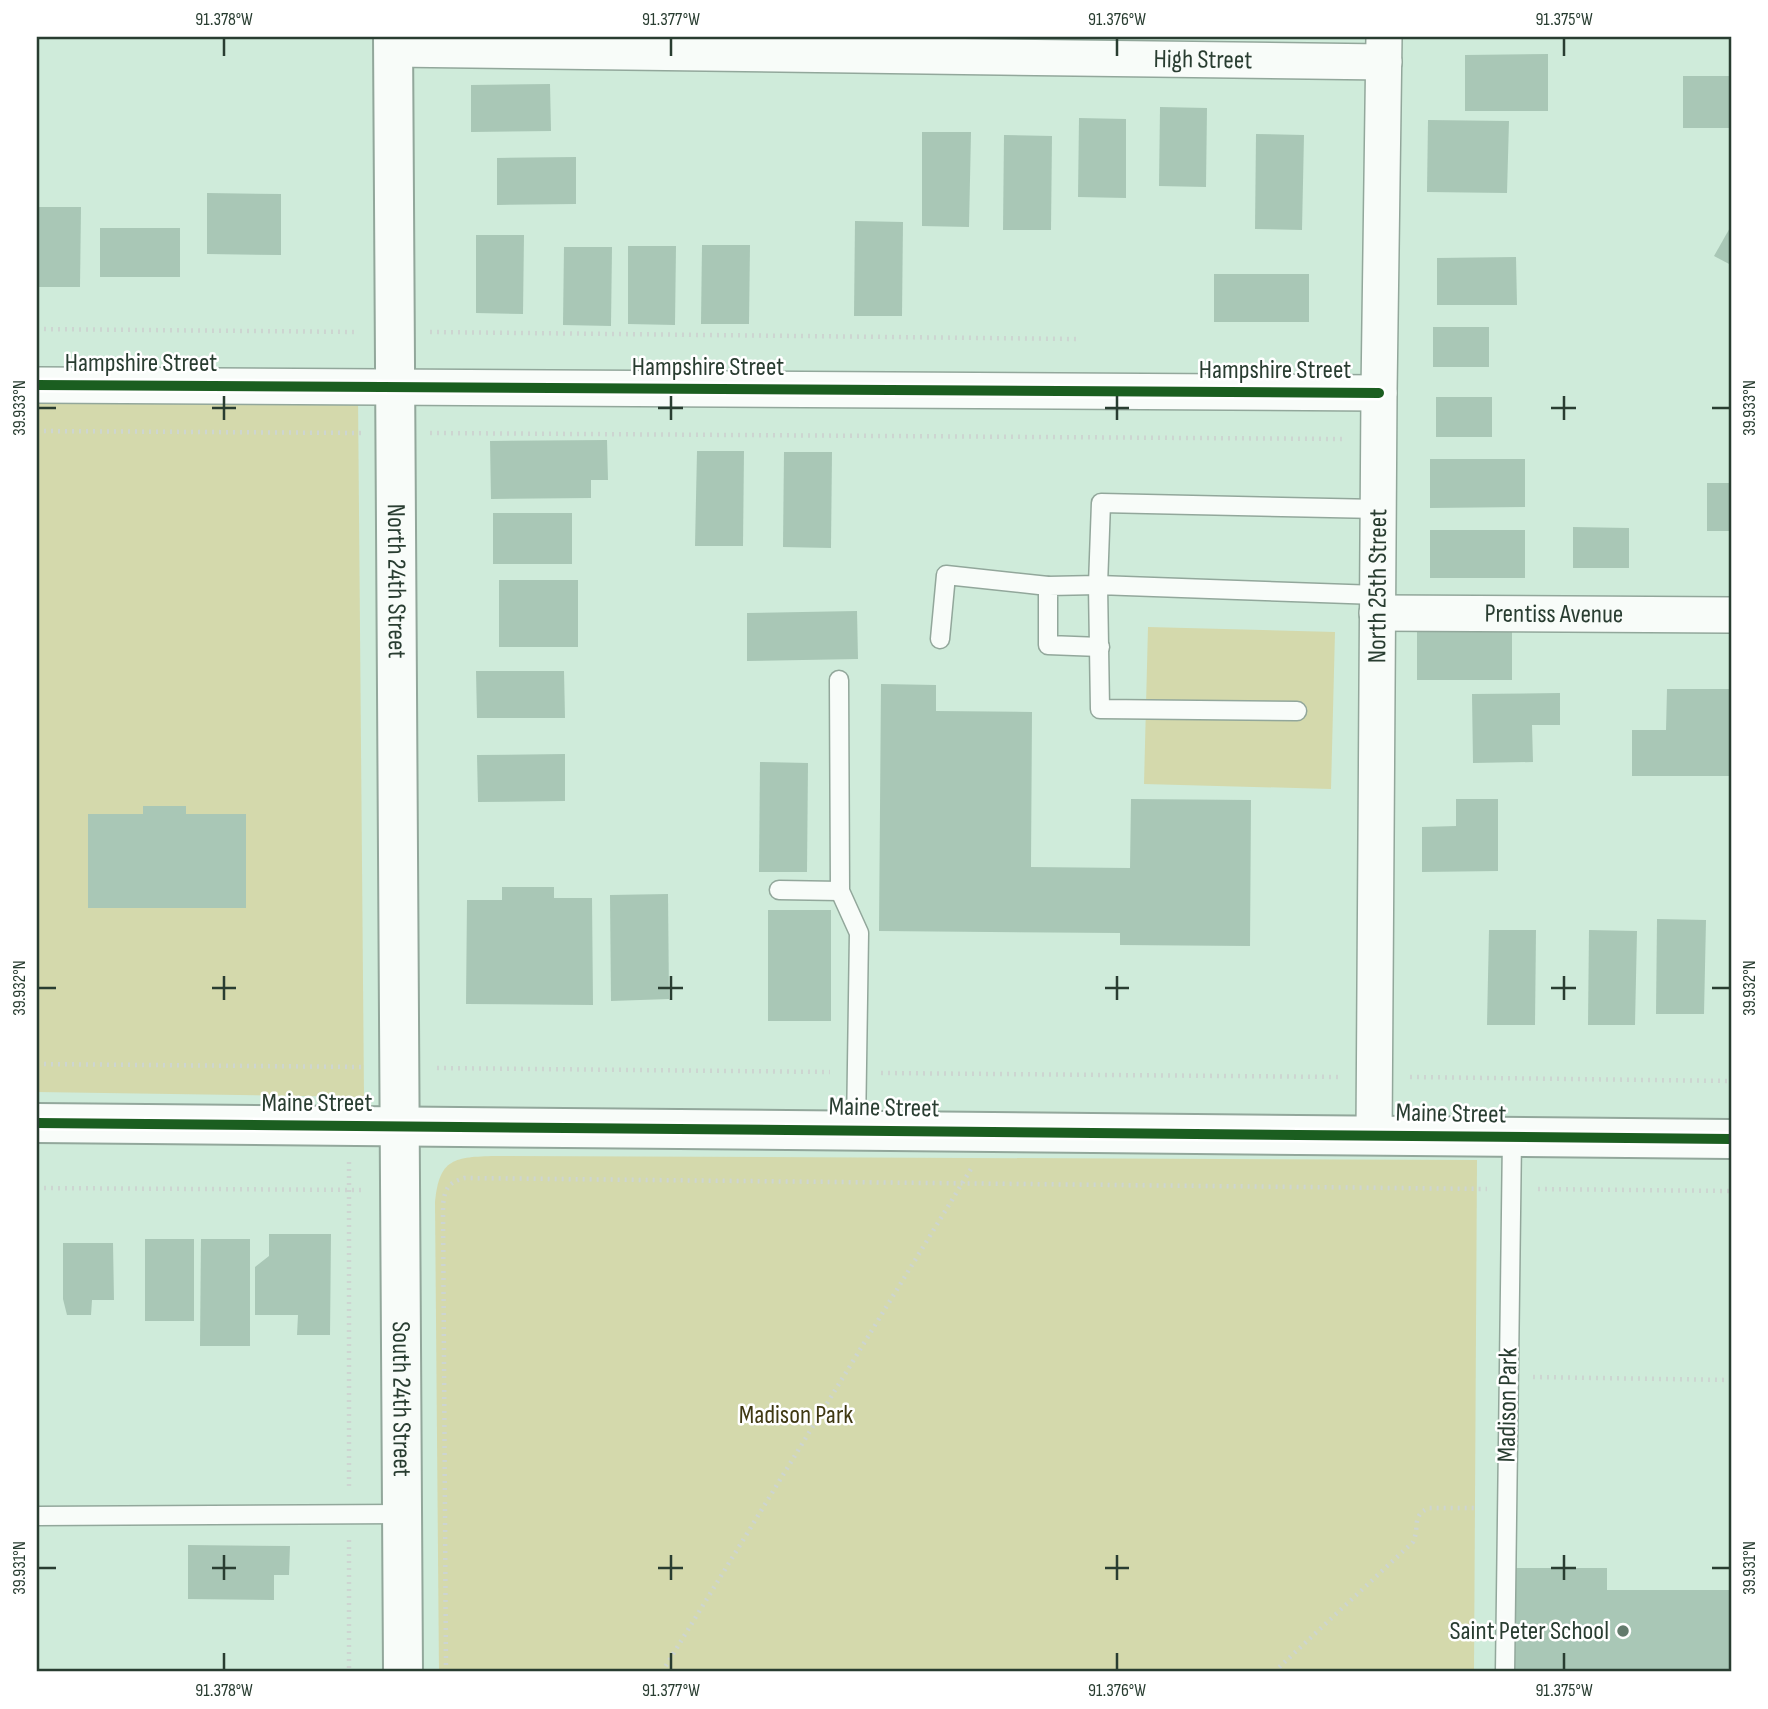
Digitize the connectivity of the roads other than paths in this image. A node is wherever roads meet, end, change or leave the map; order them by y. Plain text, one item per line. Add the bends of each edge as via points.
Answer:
1 (393, 43) edge
2 (1384, 49) edge
3 (37, 385) edge
4 (396, 387) junction
5 (1379, 393) junction
6 (1378, 509) junction
7 (1098, 585) junction
8 (1048, 586) junction
9 (1377, 604) junction
10 (1731, 615) edge
11 (940, 639) dead end
12 (1100, 647) junction
13 (839, 680) dead end
14 (1297, 710) dead end
15 (779, 890) dead end
16 (840, 891) junction
17 (37, 1123) edge
18 (401, 1126) junction
19 (856, 1130) junction
20 (1374, 1136) junction
21 (1512, 1137) junction
22 (1731, 1139) edge
23 (403, 1514) junction
24 (37, 1516) edge
25 (403, 1672) edge
26 (1505, 1672) edge

1 - 2 street, High Street
1 - 4 street, North 24th Street
2 - 5 street, North 25th Street
3 - 4 street, Hampshire Street
4 - 5 street, Hampshire Street
4 - 18 street, North 24th Street
5 - 6 street, North 25th Street
6 - 7 lane via 1101,503
6 - 9 street, North 25th Street
7 - 8 lane
7 - 9 lane
7 - 12 lane
8 - 11 lane via 946,575
8 - 12 lane via 1048,645
9 - 10 street, Prentiss Avenue
9 - 20 street, North 25th Street
12 - 14 lane via 1100,709
13 - 16 lane
15 - 16 lane
16 - 19 lane via 859,933
17 - 18 street, Maine Street
18 - 19 street, Maine Street
18 - 23 street, South 24th Street
19 - 20 street, Maine Street
20 - 21 street, Maine Street
21 - 22 street, Maine Street
21 - 26 lane, Madison Park
23 - 24 lane
23 - 25 street, South 24th Street

